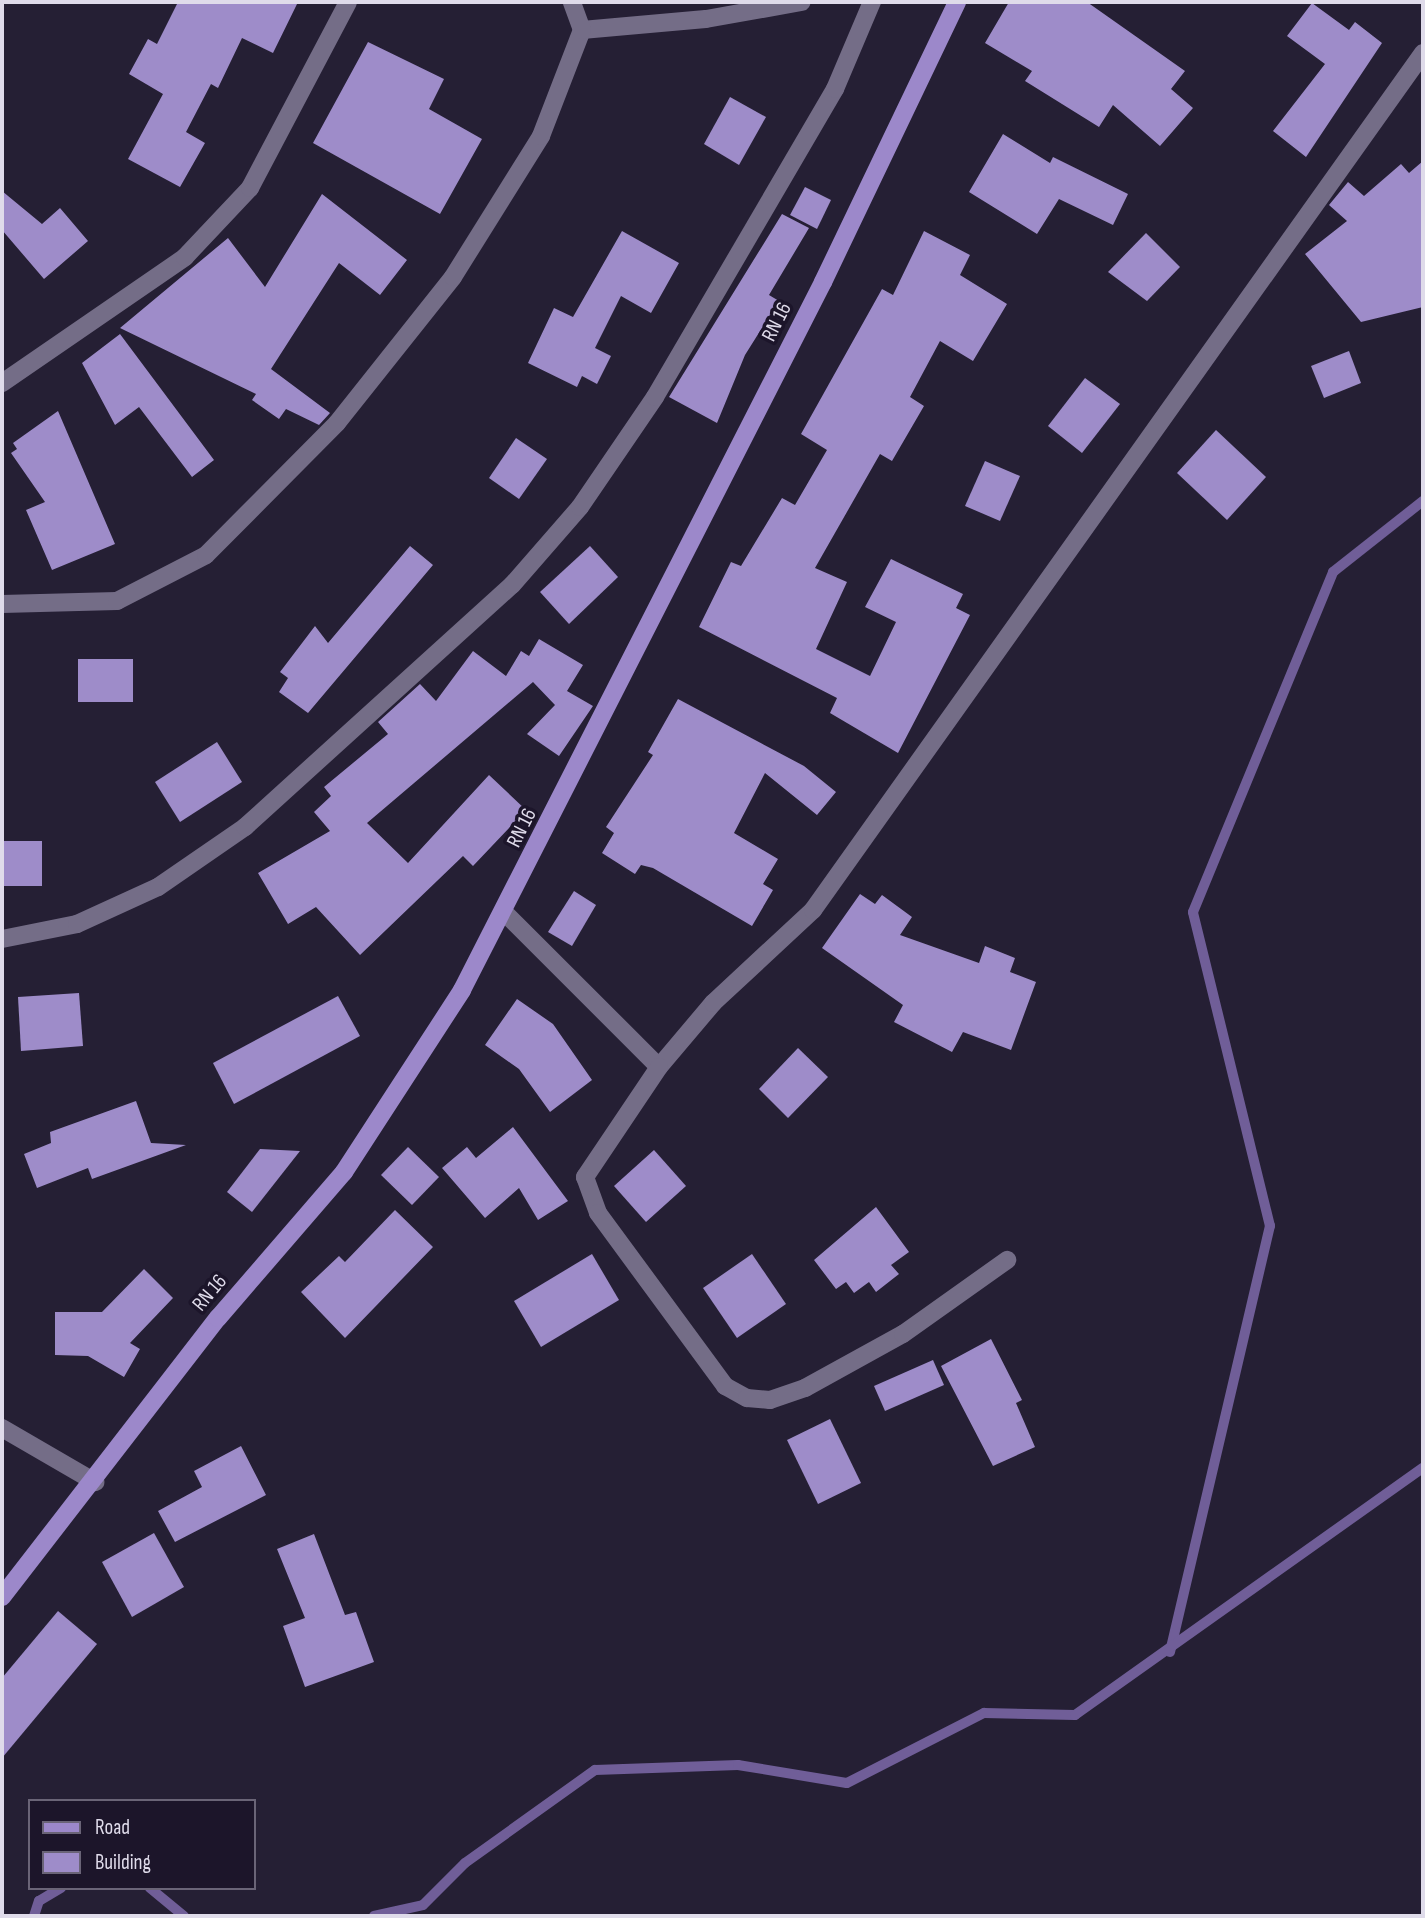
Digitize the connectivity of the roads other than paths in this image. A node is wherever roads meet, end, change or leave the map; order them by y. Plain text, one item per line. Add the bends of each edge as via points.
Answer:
1 (348, 2) edge
2 (572, 2) edge
3 (802, 2) edge
4 (872, 2) edge
5 (957, 2) edge
6 (582, 30) junction
7 (1423, 53) edge
8 (2, 383) edge
9 (2, 604) edge
10 (504, 912) junction
11 (2, 939) edge
12 (659, 1067) junction
13 (1007, 1260) dead end
14 (2, 1428) edge
15 (95, 1482) junction
16 (2, 1597) edge

1 - 8 street via 250,188 185,257
2 - 6 street
3 - 6 street via 706,19
4 - 11 street via 835,89 655,397 580,507 512,584 244,827 159,887 77,924
5 - 10 main road, RN 16 / RN 16
6 - 9 street via 541,136 453,277 337,423 206,555 117,601
7 - 12 street via 813,910 713,1003
10 - 12 street
10 - 15 main road, RN 16 / RN 16 via 344,1172 218,1318
12 - 13 street via 585,1177 598,1213 725,1386 747,1398 770,1400 805,1388 903,1334
14 - 15 street
15 - 16 main road, RN 16 / RN 16

